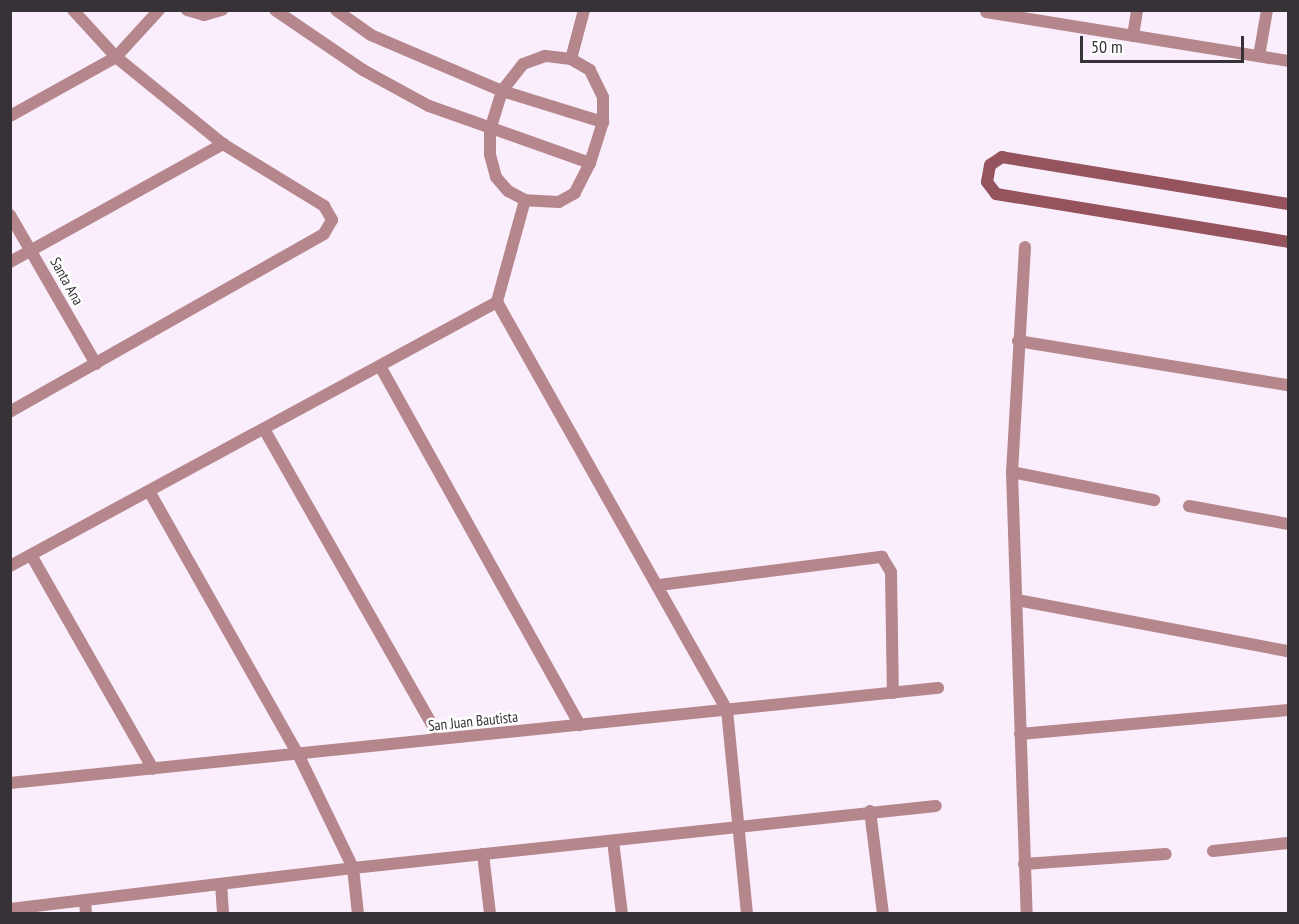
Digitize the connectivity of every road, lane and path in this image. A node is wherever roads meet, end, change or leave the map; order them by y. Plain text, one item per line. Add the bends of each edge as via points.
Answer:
1 (73, 10) edge
2 (159, 10) edge
3 (187, 10) edge
4 (222, 10) edge
5 (275, 10) edge
6 (336, 10) edge
7 (584, 10) edge
8 (1137, 10) edge
9 (1268, 10) edge
10 (986, 12) edge
11 (1048, 15) edge
12 (1133, 36) junction
13 (1259, 56) junction
14 (116, 57) junction
15 (571, 59) junction
16 (1288, 61) edge
17 (502, 91) junction
18 (10, 116) edge
19 (603, 122) junction
20 (489, 130) junction
21 (223, 144) junction
22 (590, 163) junction
23 (525, 200) junction
24 (1288, 204) edge
25 (10, 215) edge
26 (1288, 242) edge
27 (1025, 247) dead end
28 (32, 250) junction
29 (10, 262) edge
30 (497, 303) junction
31 (1018, 341) junction
32 (96, 363) junction
33 (380, 366) junction
34 (1288, 385) edge
35 (10, 412) edge
36 (264, 429) junction
37 (1012, 472) junction
38 (149, 491) junction
39 (1154, 500) dead end
40 (1189, 506) dead end
41 (1288, 524) edge
42 (31, 555) junction
43 (10, 566) edge
44 (658, 585) junction
45 (1017, 600) junction
46 (1288, 651) edge
47 (939, 688) dead end
48 (893, 693) junction
49 (727, 710) junction
50 (1288, 710) edge
51 (580, 725) junction
52 (1020, 734) junction
53 (440, 739) junction
54 (298, 754) junction
55 (153, 769) junction
56 (10, 783) edge
57 (936, 806) dead end
58 (870, 811) junction
59 (737, 823) junction
60 (613, 841) junction
61 (1288, 843) edge
62 (1213, 851) dead end
63 (483, 854) junction
64 (1166, 854) dead end
65 (1024, 864) junction
66 (353, 868) junction
67 (220, 884) junction
68 (85, 900) junction
69 (10, 909) edge
70 (86, 914) edge
71 (223, 914) edge
72 (358, 914) edge
73 (490, 914) edge
74 (622, 914) edge
75 (747, 914) edge
76 (883, 914) edge
77 (1027, 914) edge

1 - 14 street
2 - 14 street
3 - 4 street via 204,15
5 - 20 street via 363,70 429,106
6 - 17 street via 371,35
7 - 15 street
8 - 12 street
9 - 13 street
10 - 11 street
11 - 12 street
12 - 13 street
13 - 16 street
14 - 18 street
14 - 21 street
15 - 17 street via 545,56 523,64
15 - 19 street via 599,81
17 - 19 street
17 - 20 street
19 - 22 street
20 - 22 street
20 - 23 street via 496,177
21 - 28 street
21 - 32 street via 324,206 332,220 328,227
22 - 23 street via 575,193 559,202
23 - 30 street
24 - 26 street via 1002,157 990,165 987,182 996,194
25 - 28 street, Santa Ana
27 - 31 street
28 - 29 street
28 - 32 street, Santa Ana
30 - 33 street
30 - 44 street
31 - 34 street
31 - 37 street
32 - 35 street
33 - 36 street
33 - 51 street
36 - 38 street
36 - 53 street
37 - 39 street
37 - 45 street
38 - 42 street
38 - 54 street
40 - 41 street
42 - 43 street
42 - 55 street
44 - 48 street via 882,558 891,572
44 - 49 street
45 - 46 street
45 - 52 street
47 - 48 street, San Juan Bautista
48 - 49 street, San Juan Bautista
49 - 51 street, San Juan Bautista
49 - 59 street
50 - 52 street
51 - 53 street, San Juan Bautista
52 - 65 street
53 - 54 street, San Juan Bautista
54 - 55 street, San Juan Bautista
54 - 66 street
55 - 56 street, San Juan Bautista
57 - 58 street
58 - 59 street
58 - 76 street
59 - 60 street
59 - 75 street
60 - 63 street
60 - 74 street
61 - 62 street
63 - 66 street
63 - 73 street
64 - 65 street
65 - 77 street
66 - 67 street
66 - 72 street
67 - 68 street
67 - 71 street
68 - 69 street
68 - 70 street

